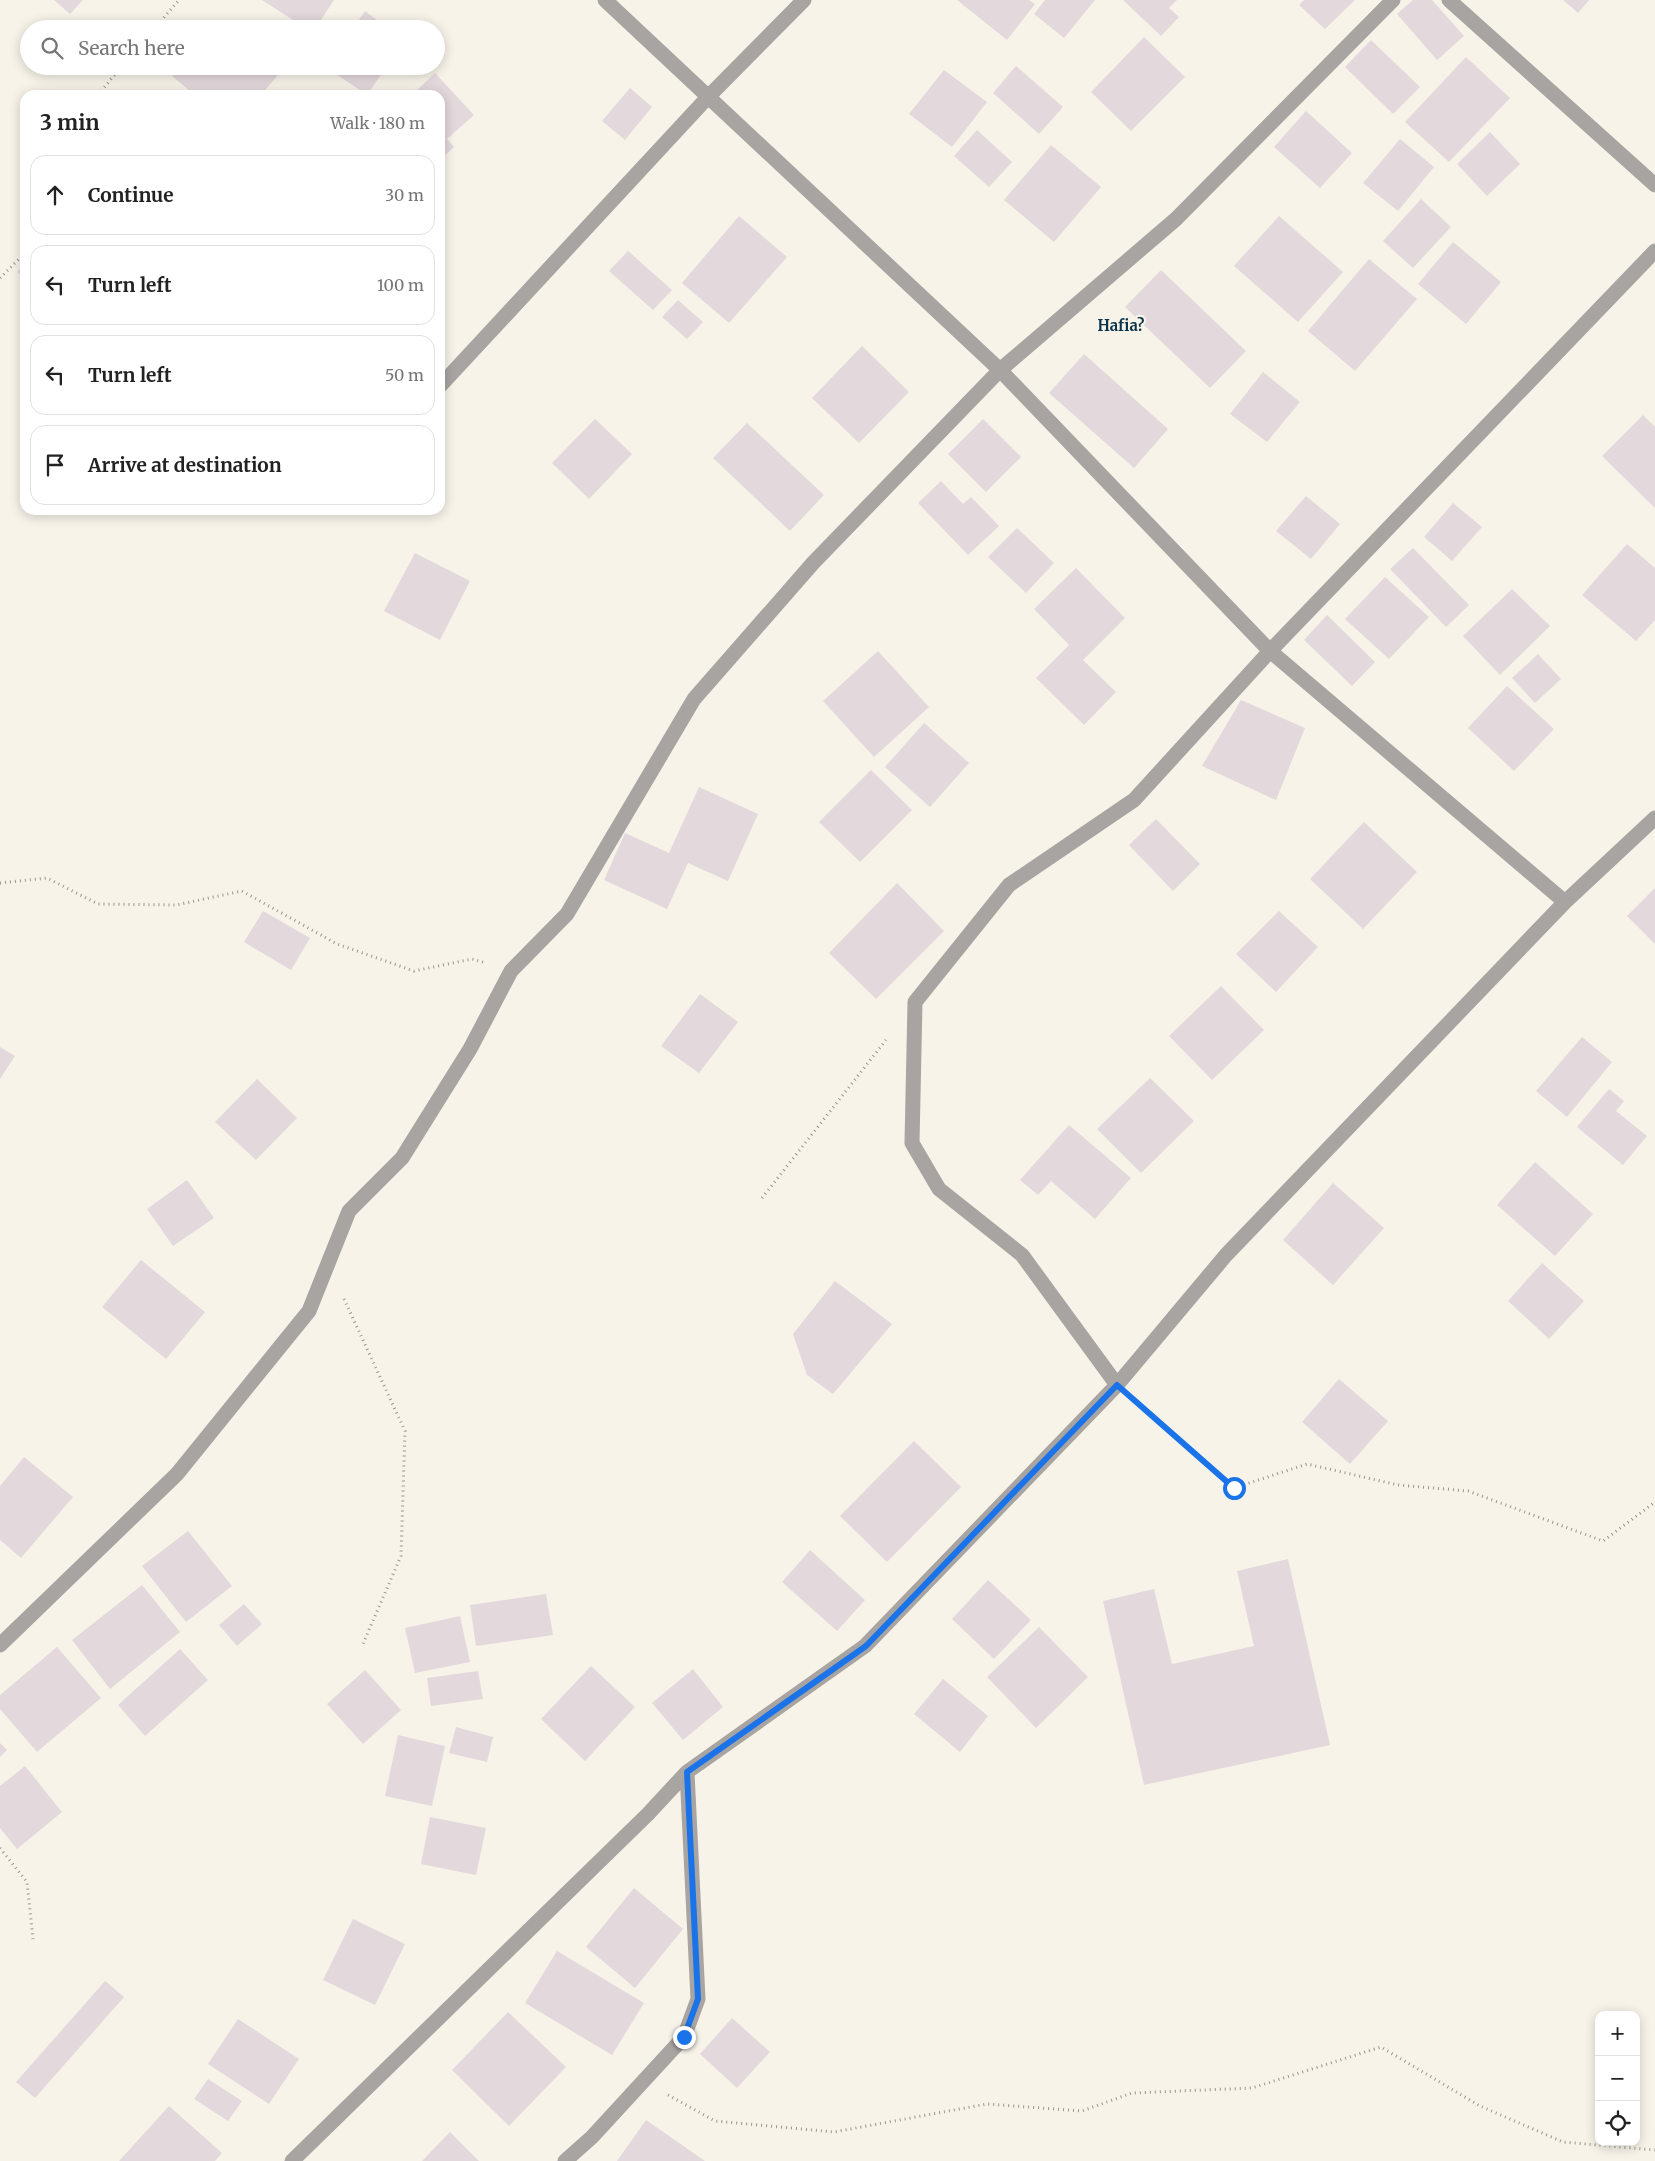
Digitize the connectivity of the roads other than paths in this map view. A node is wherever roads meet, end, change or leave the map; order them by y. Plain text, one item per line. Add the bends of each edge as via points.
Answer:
1 (605, 0) edge
2 (804, 0) edge
3 (1393, 0) edge
4 (1449, 0) edge
5 (708, 97) junction
6 (1655, 185) edge
7 (1655, 251) edge
8 (1000, 370) junction
9 (445, 381) edge
10 (1270, 651) junction
11 (1655, 818) edge
12 (1565, 902) junction
13 (1117, 1385) junction
14 (0, 1645) edge
15 (687, 1772) junction
16 (292, 2161) edge
17 (565, 2161) edge

1 - 5 street
2 - 5 street
3 - 8 street via 1176,219
4 - 6 street
5 - 8 street
5 - 9 street
7 - 10 street
8 - 10 street
8 - 14 street via 814,563 694,699 567,914 511,971 470,1049 402,1158 349,1211 309,1311 177,1474
10 - 12 street
10 - 13 street via 1134,800 1010,886 915,1002 912,1143 939,1189 1022,1255
11 - 12 street
12 - 13 street via 1226,1255
13 - 15 street via 866,1646
15 - 16 street via 648,1814
15 - 17 street via 698,1999 684,2037 592,2138

